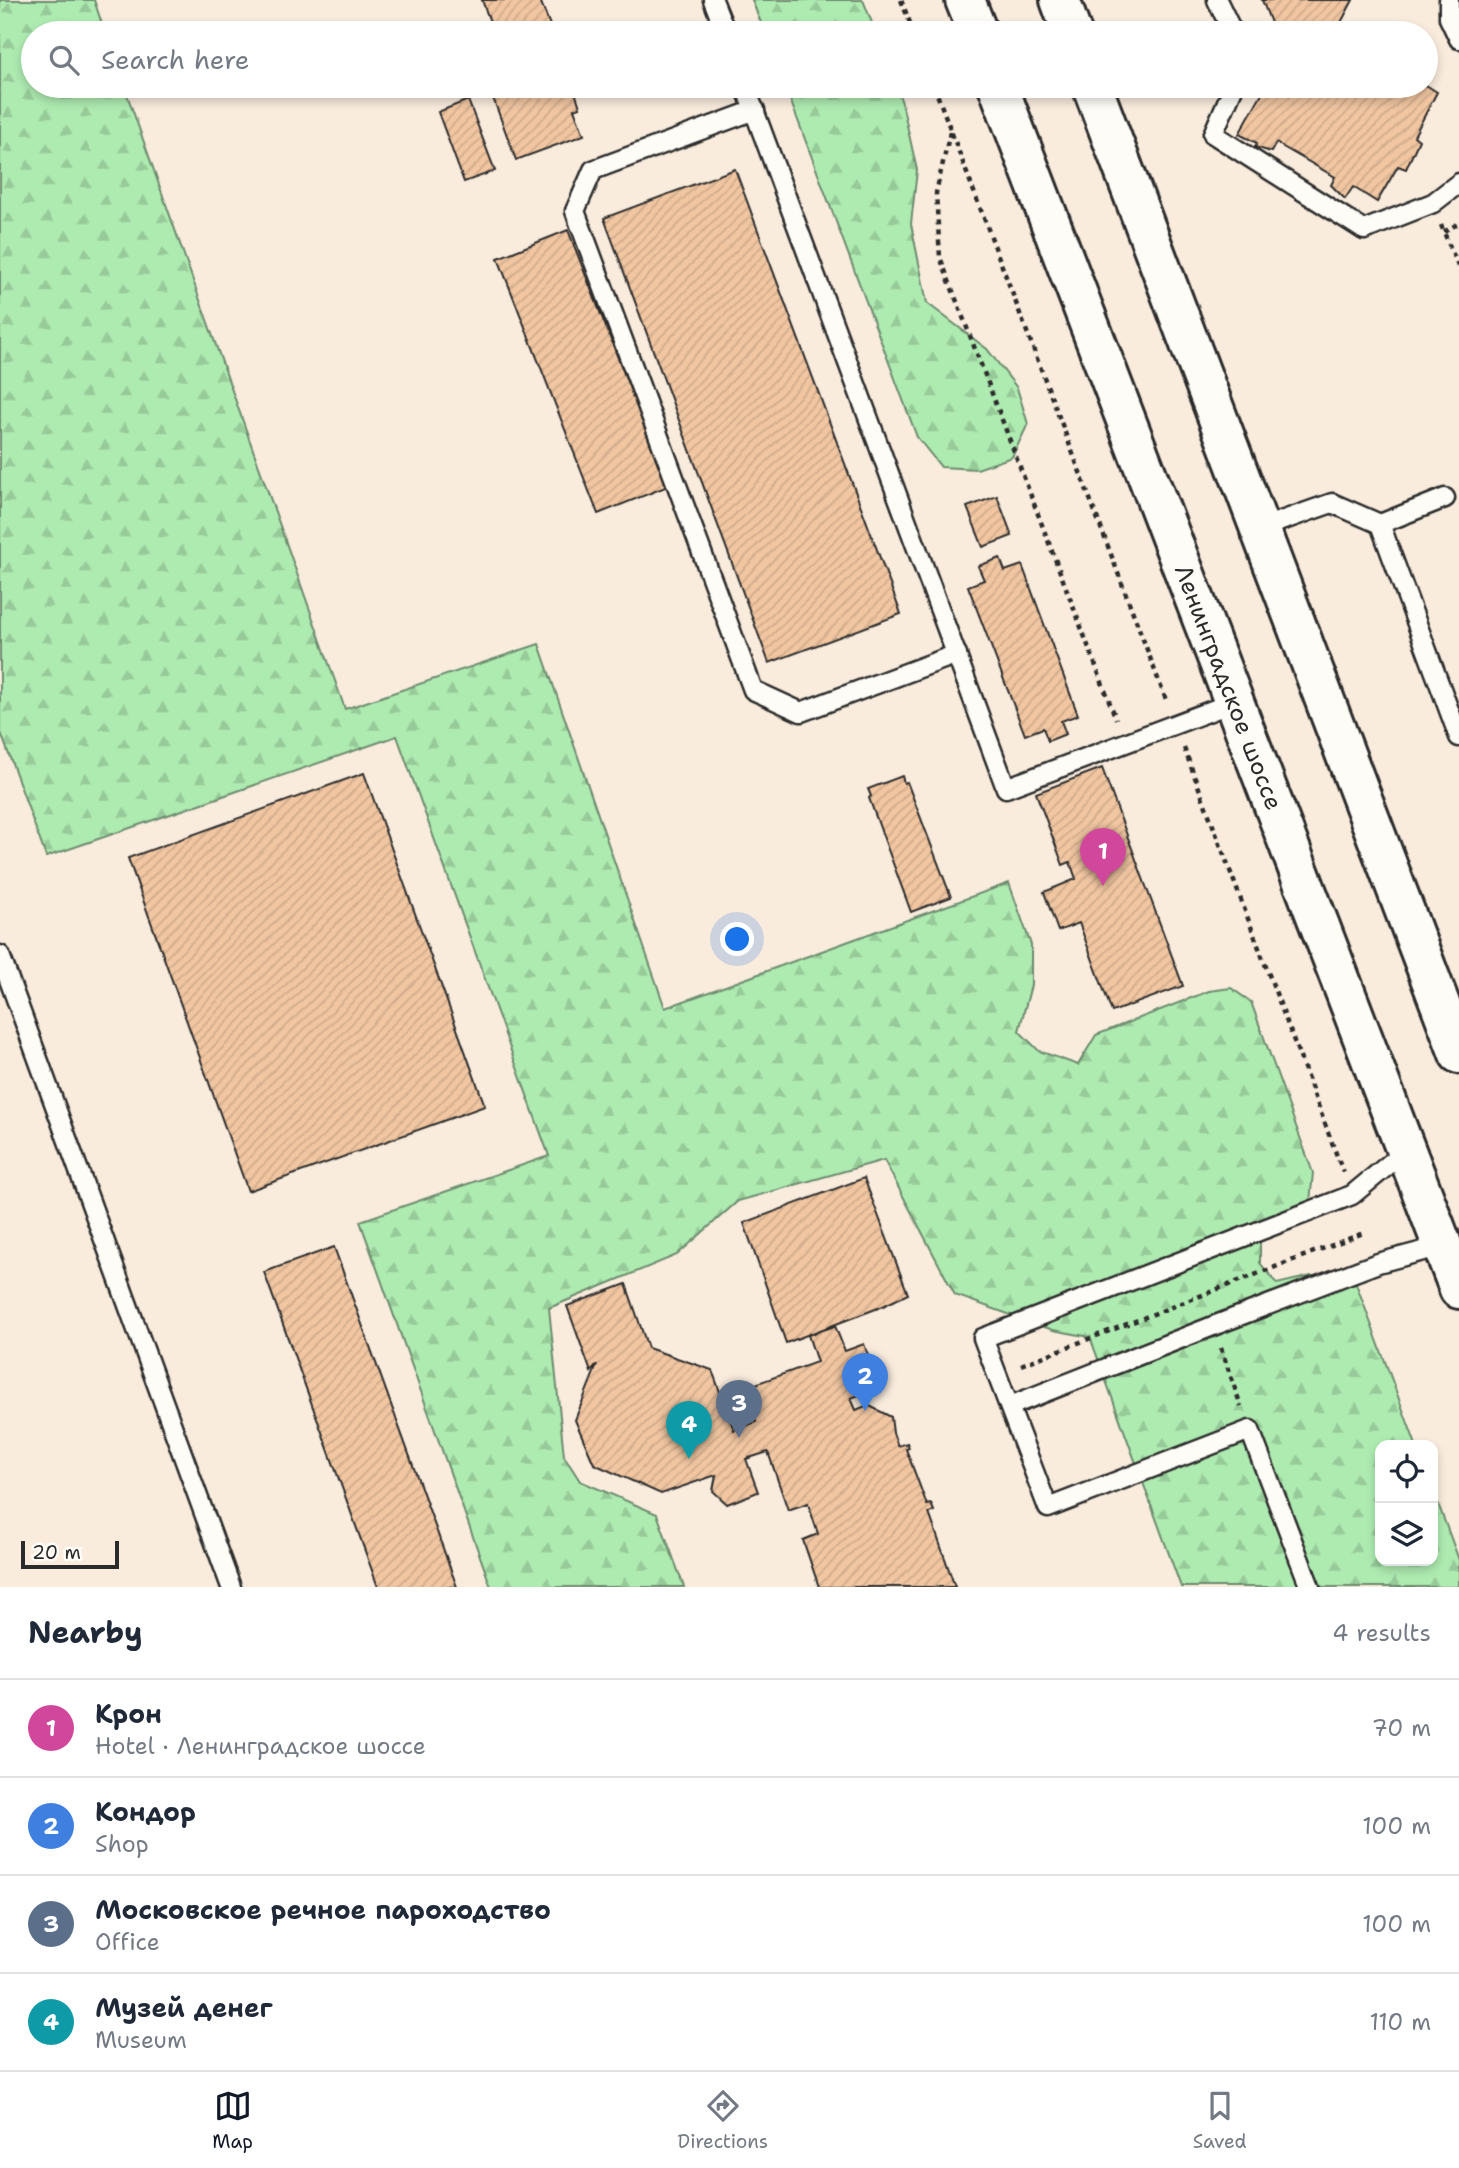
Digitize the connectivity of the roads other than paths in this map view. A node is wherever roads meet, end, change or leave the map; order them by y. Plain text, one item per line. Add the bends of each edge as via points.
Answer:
1 (713, 0) edge
2 (965, 0) edge
3 (1060, 0) edge
4 (1217, 0) edge
5 (1449, 0) edge
6 (721, 21) edge
7 (973, 21) edge
8 (1068, 21) edge
9 (1227, 21) edge
10 (1459, 39) edge
11 (750, 98) edge
12 (1003, 98) edge
13 (1097, 98) edge
14 (1229, 98) edge
15 (755, 110) junction
16 (1459, 183) edge
17 (1445, 498) dead end
18 (1380, 524) junction
19 (1261, 528) junction
20 (957, 654) junction
21 (1234, 702) junction
22 (1459, 737) edge
23 (0, 955) edge
24 (1451, 1012) edge
25 (1459, 1054) edge
26 (1405, 1151) junction
27 (1442, 1246) junction
28 (1459, 1289) edge
29 (1010, 1406) junction
30 (232, 1587) edge
31 (1310, 1587) edge

1 - 6 lane
2 - 7 main road
3 - 8 main road
4 - 9 lane
5 - 10 lane via 1449,18
11 - 15 lane
12 - 21 main road, Ленинградское шоссе
13 - 19 main road
14 - 16 lane via 1213,134 1364,230 1433,204
15 - 20 lane
15 - 20 lane via 593,170 575,211 594,263 753,690 801,712
17 - 18 lane
18 - 19 lane via 1332,503
18 - 22 lane
19 - 24 main road
20 - 21 lane via 1006,788
21 - 26 main road, Ленинградское шоссе
23 - 30 lane
24 - 25 main road
26 - 27 main road, Ленинградское шоссе
26 - 29 lane via 1352,1195 983,1338
27 - 28 main road, Ленинградское шоссе
27 - 29 lane via 1378,1263
29 - 31 lane via 1048,1508 1250,1430

